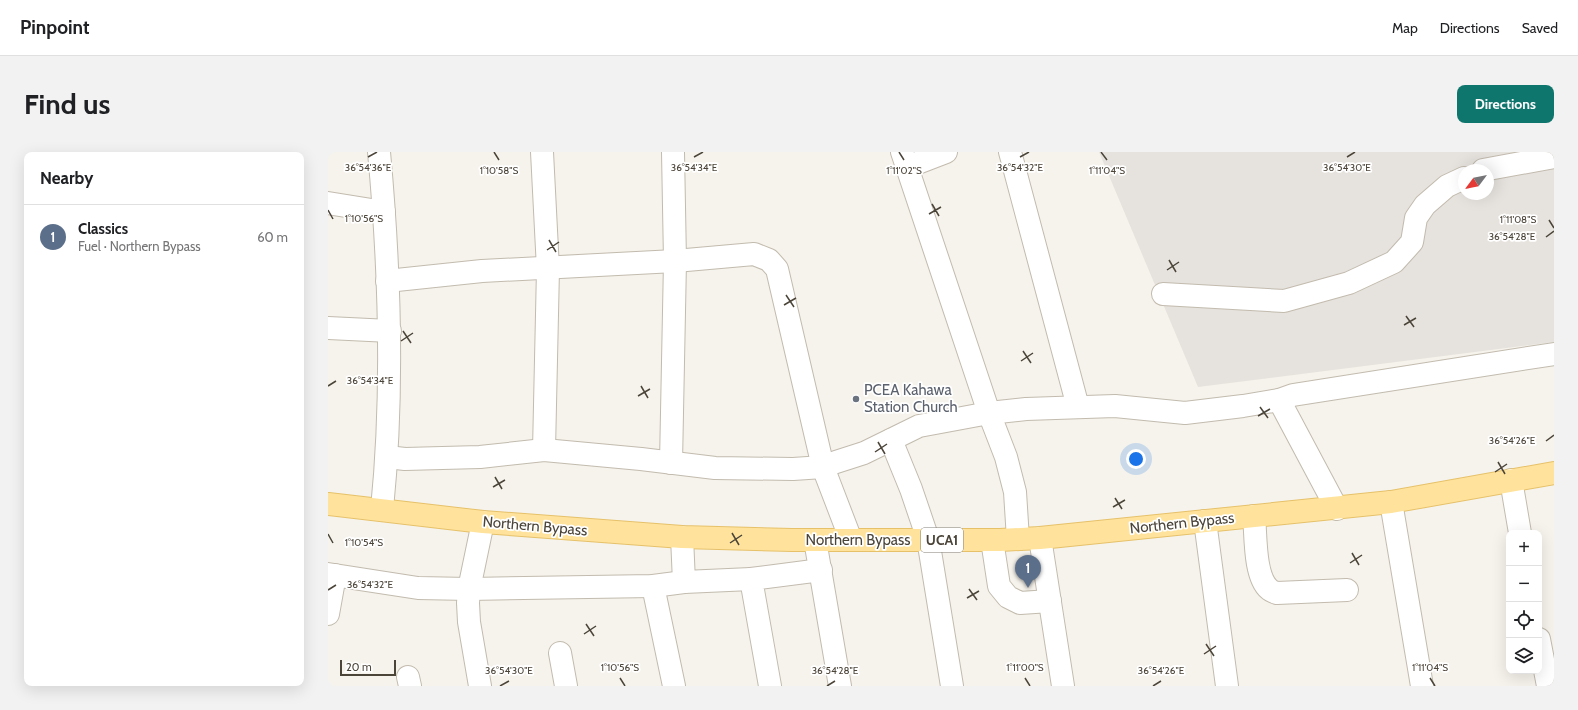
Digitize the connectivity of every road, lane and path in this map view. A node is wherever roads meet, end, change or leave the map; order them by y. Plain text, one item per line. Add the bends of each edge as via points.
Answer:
1 (379, 152) edge
2 (542, 152) edge
3 (673, 152) edge
4 (946, 152) edge
5 (1010, 152) edge
6 (1554, 157) edge
7 (1508, 158) edge
8 (904, 159) edge
9 (1494, 165) edge
10 (1458, 181) edge
11 (328, 203) edge
12 (384, 212) junction
13 (675, 261) junction
14 (548, 269) junction
15 (387, 281) junction
16 (1163, 294) dead end
17 (328, 328) edge
18 (390, 331) junction
19 (1554, 354) edge
20 (1280, 400) junction
21 (1078, 407) junction
22 (989, 413) junction
23 (891, 440) junction
24 (544, 450) junction
25 (387, 457) junction
26 (671, 463) junction
27 (822, 466) junction
28 (1554, 473) edge
29 (1510, 480) junction
30 (1391, 502) junction
31 (328, 504) edge
32 (382, 509) junction
33 (1337, 509) junction
34 (1254, 516) junction
35 (1205, 521) junction
36 (483, 522) junction
37 (1519, 530) edge
38 (682, 537) junction
39 (1040, 538) junction
40 (1018, 539) junction
41 (815, 540) junction
42 (851, 540) junction
43 (928, 540) junction
44 (992, 540) junction
45 (821, 570) junction
46 (332, 575) edge
47 (751, 578) junction
48 (684, 582) junction
49 (653, 586) junction
50 (469, 589) junction
51 (1347, 590) dead end
52 (1050, 601) junction
53 (328, 614) edge
54 (560, 653) dead end
55 (1542, 655) edge
56 (480, 686) edge
57 (566, 686) edge
58 (674, 686) edge
59 (770, 686) edge
60 (840, 686) edge
61 (952, 686) edge
62 (1063, 686) edge
63 (1227, 686) edge
64 (1422, 686) edge
65 (1548, 686) edge

1 - 12 street
2 - 14 street
3 - 13 street
4 - 8 street
5 - 21 street
6 - 7 street
7 - 9 street
8 - 22 street
10 - 16 street via 1446,186 1425,205 1416,218 1412,242 1394,262 1349,283 1284,301
11 - 12 street
12 - 15 street
13 - 14 street
13 - 26 street
13 - 27 street via 754,254 769,260 777,269
14 - 15 street via 482,271
14 - 24 street
15 - 18 street
17 - 18 street
18 - 25 street
19 - 20 street via 1293,394
20 - 21 street via 1185,413 1115,406
20 - 33 street
21 - 22 street
22 - 23 street via 919,426
22 - 40 street via 1006,457 1015,492
23 - 27 street via 864,453
23 - 43 street
24 - 25 street via 480,457
24 - 26 street
25 - 32 street
26 - 27 street via 752,469
27 - 42 street
28 - 29 main road, Northern Bypass / UCA1
29 - 30 main road, Northern Bypass / UCA1
29 - 37 street
30 - 33 main road, Northern Bypass / UCA1
30 - 64 street
31 - 32 main road, Northern Bypass / UCA1
32 - 36 main road, Northern Bypass / UCA1
33 - 34 main road, Northern Bypass / UCA1
34 - 35 main road, Northern Bypass / UCA1
34 - 51 street via 1259,568 1268,589 1277,594
35 - 39 main road, Northern Bypass / UCA1
35 - 63 street
36 - 38 main road, Northern Bypass / UCA1
36 - 50 street
38 - 41 main road, Northern Bypass / UCA1
38 - 48 street
39 - 40 main road, Northern Bypass / UCA1
39 - 52 street
40 - 44 main road, Northern Bypass / UCA1
41 - 42 main road, Northern Bypass / UCA1
41 - 45 street
42 - 43 main road, Northern Bypass / UCA1
43 - 44 main road, Northern Bypass / UCA1
43 - 61 street
44 - 52 street via 999,586 1008,597 1020,603
45 - 47 street
45 - 60 street
46 - 50 street via 418,588
46 - 53 street
47 - 48 street
47 - 59 street
48 - 49 street
49 - 50 street
49 - 58 street
50 - 56 street via 469,622
52 - 62 street
54 - 57 street
55 - 65 street

